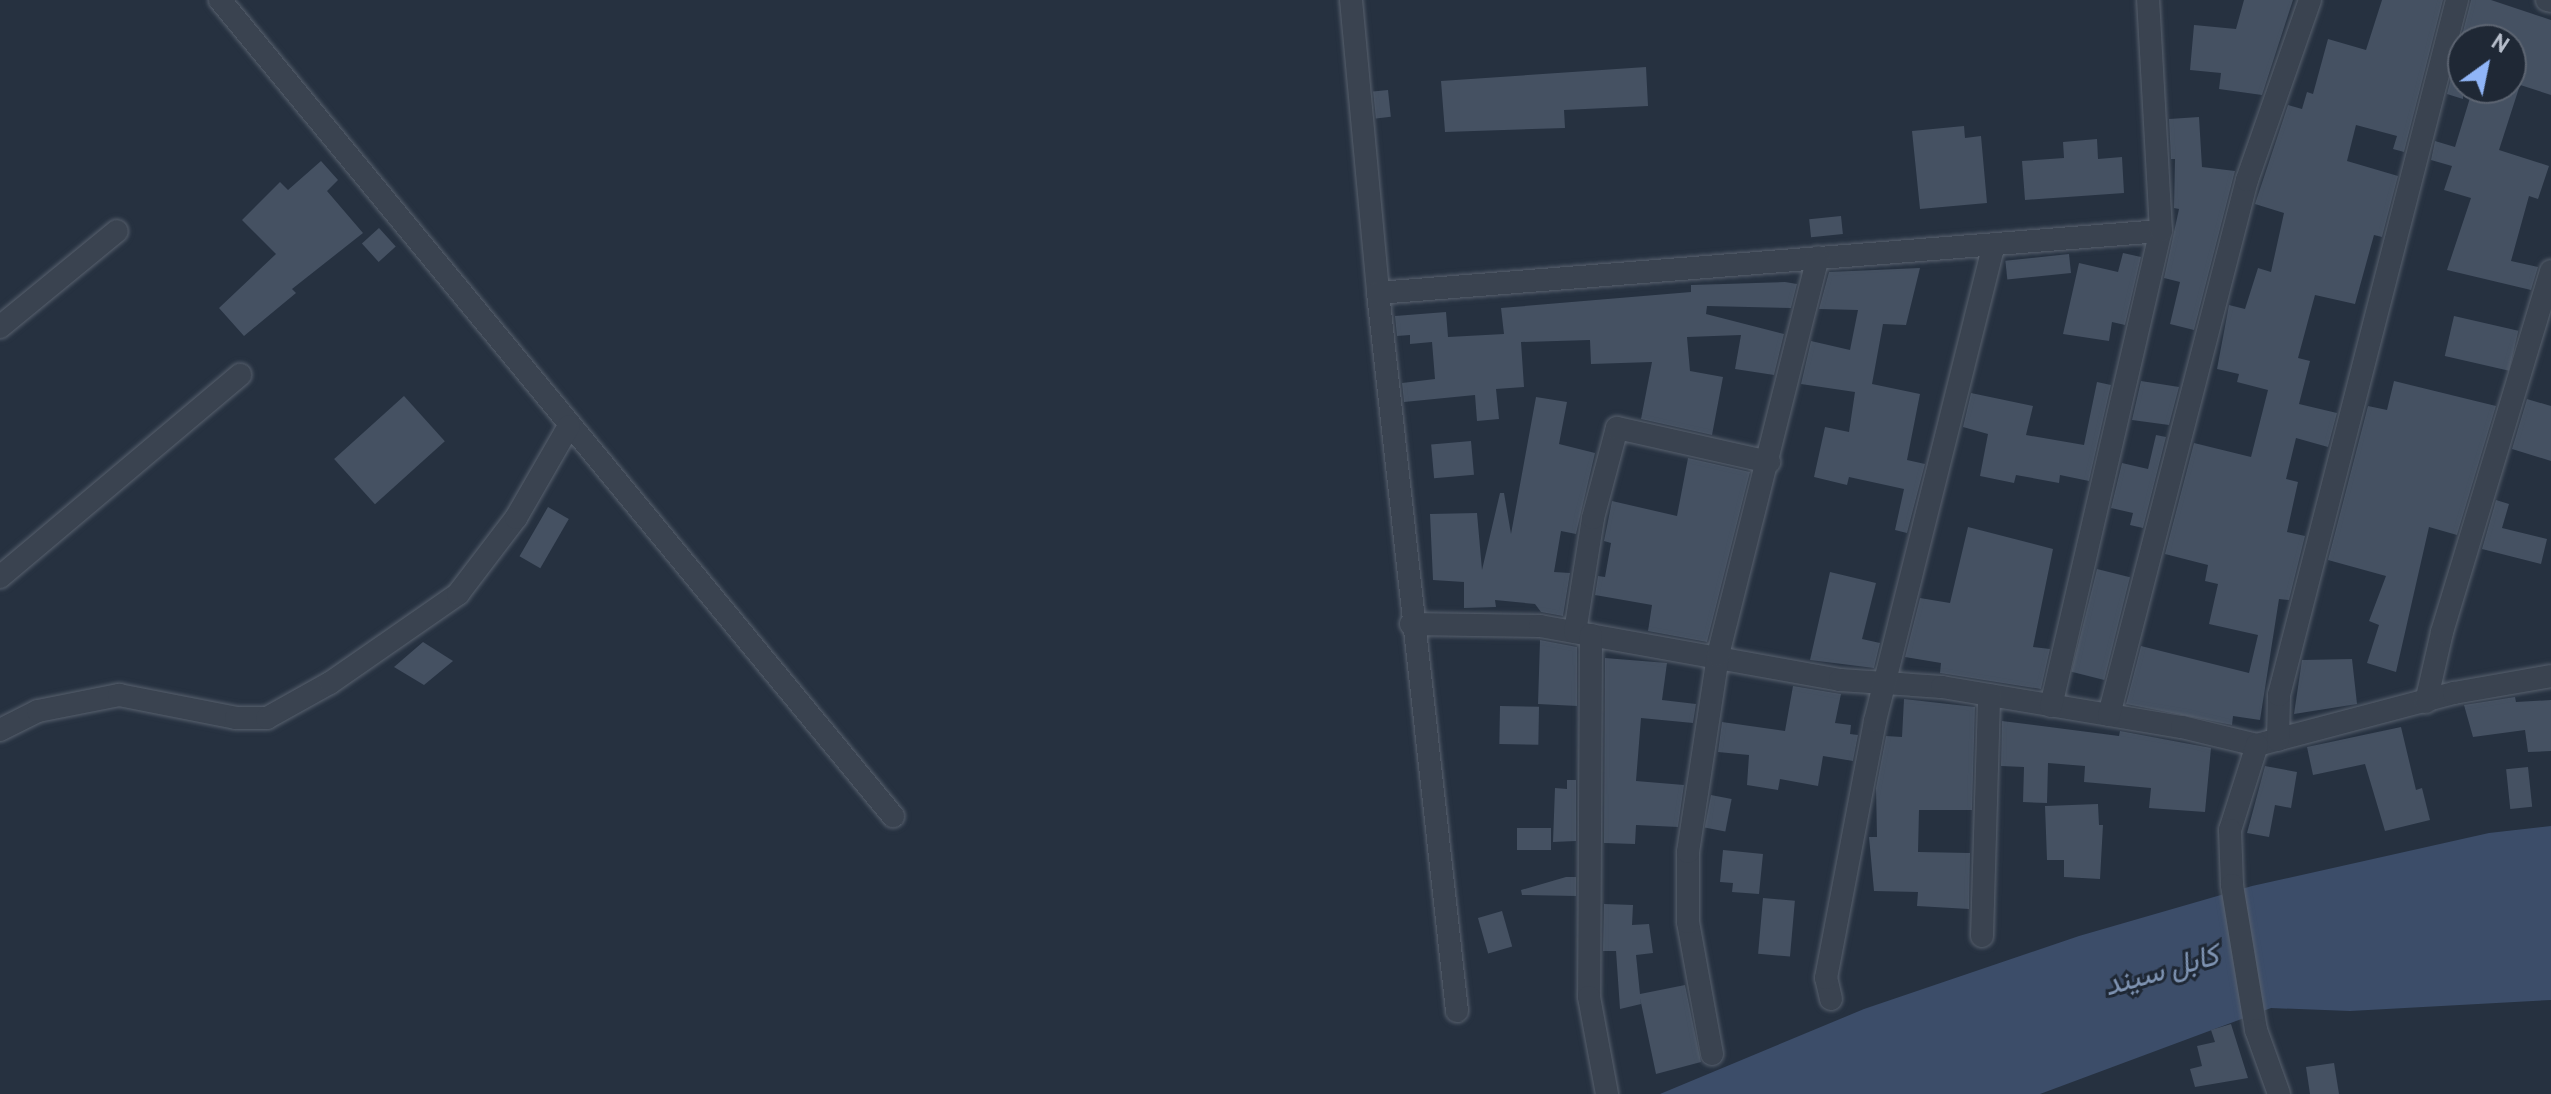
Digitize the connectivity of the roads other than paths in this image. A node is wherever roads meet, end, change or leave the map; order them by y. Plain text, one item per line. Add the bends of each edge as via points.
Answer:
1 (220, 0) edge
2 (1351, 0) edge
3 (2148, 0) edge
4 (2310, 0) edge
5 (2457, 0) edge
6 (117, 231) dead end
7 (2161, 231) junction
8 (1993, 247) junction
9 (1818, 257) junction
10 (2551, 271) edge
11 (1378, 293) junction
12 (0, 327) edge
13 (240, 375) dead end
14 (569, 426) junction
15 (1769, 462) junction
16 (0, 577) edge
17 (1411, 624) junction
18 (1583, 634) junction
19 (1718, 655) junction
20 (2551, 676) edge
21 (1884, 682) junction
22 (1989, 695) junction
23 (2426, 702) junction
24 (2051, 706) junction
25 (2109, 715) junction
26 (0, 730) edge
27 (2268, 743) junction
28 (893, 816) dead end
29 (1982, 936) dead end
30 (1831, 999) dead end
31 (1457, 1011) dead end
32 (1712, 1054) dead end
33 (1607, 1094) edge
34 (2279, 1094) edge

1 - 14 street
2 - 11 street
3 - 7 street
4 - 25 street via 2247,180
5 - 27 street
6 - 12 street
7 - 8 street
7 - 24 street
8 - 9 street
8 - 21 street
9 - 11 street
9 - 15 street
10 - 23 street via 2442,632
11 - 17 street
13 - 16 street
14 - 26 street via 516,518 458,594 330,683 267,718 236,718 119,695 38,711
14 - 28 street
15 - 18 street via 1617,428 1593,518
15 - 19 street
17 - 18 street via 1540,626
17 - 31 street
18 - 19 street
18 - 33 street via 1589,997
19 - 21 street via 1840,680
19 - 32 street via 1688,852 1688,922
20 - 23 street
21 - 22 street
21 - 30 street via 1826,978
22 - 24 street
22 - 29 street
23 - 27 street
24 - 25 street
25 - 27 street
27 - 34 street via 2230,830 2232,885 2256,1030

